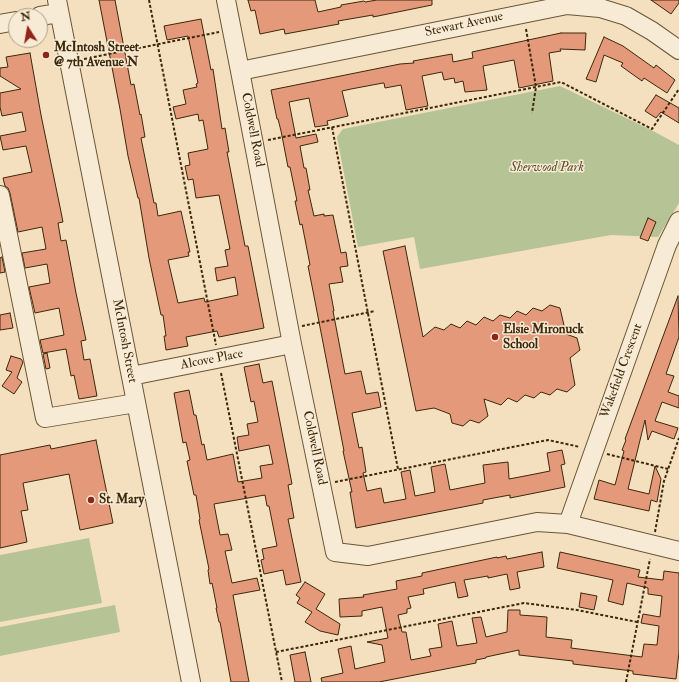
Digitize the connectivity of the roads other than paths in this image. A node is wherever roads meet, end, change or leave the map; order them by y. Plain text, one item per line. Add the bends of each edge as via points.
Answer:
1 (226, 0) edge
2 (58, 6) edge
3 (48, 12) edge
4 (679, 50) edge
5 (240, 71) junction
6 (0, 195) edge
7 (679, 221) edge
8 (291, 336) junction
9 (131, 376) junction
10 (136, 402) junction
11 (568, 524) junction
12 (679, 551) edge
13 (191, 682) edge

1 - 5 street, Coldwell Road
2 - 3 street
2 - 9 street, McIntosh Street
4 - 5 street, Stewart Avenue via 626,16 600,8 567,5
5 - 8 street, Coldwell Road
6 - 10 street via 45,418
7 - 11 street, Wakefield Crescent via 667,245
8 - 9 street, Alcove Place via 219,359
8 - 11 street, Coldwell Road via 335,552 368,556 537,522
9 - 10 street, McIntosh Street
10 - 13 street, McIntosh Street
11 - 12 street, Coldwell Road

